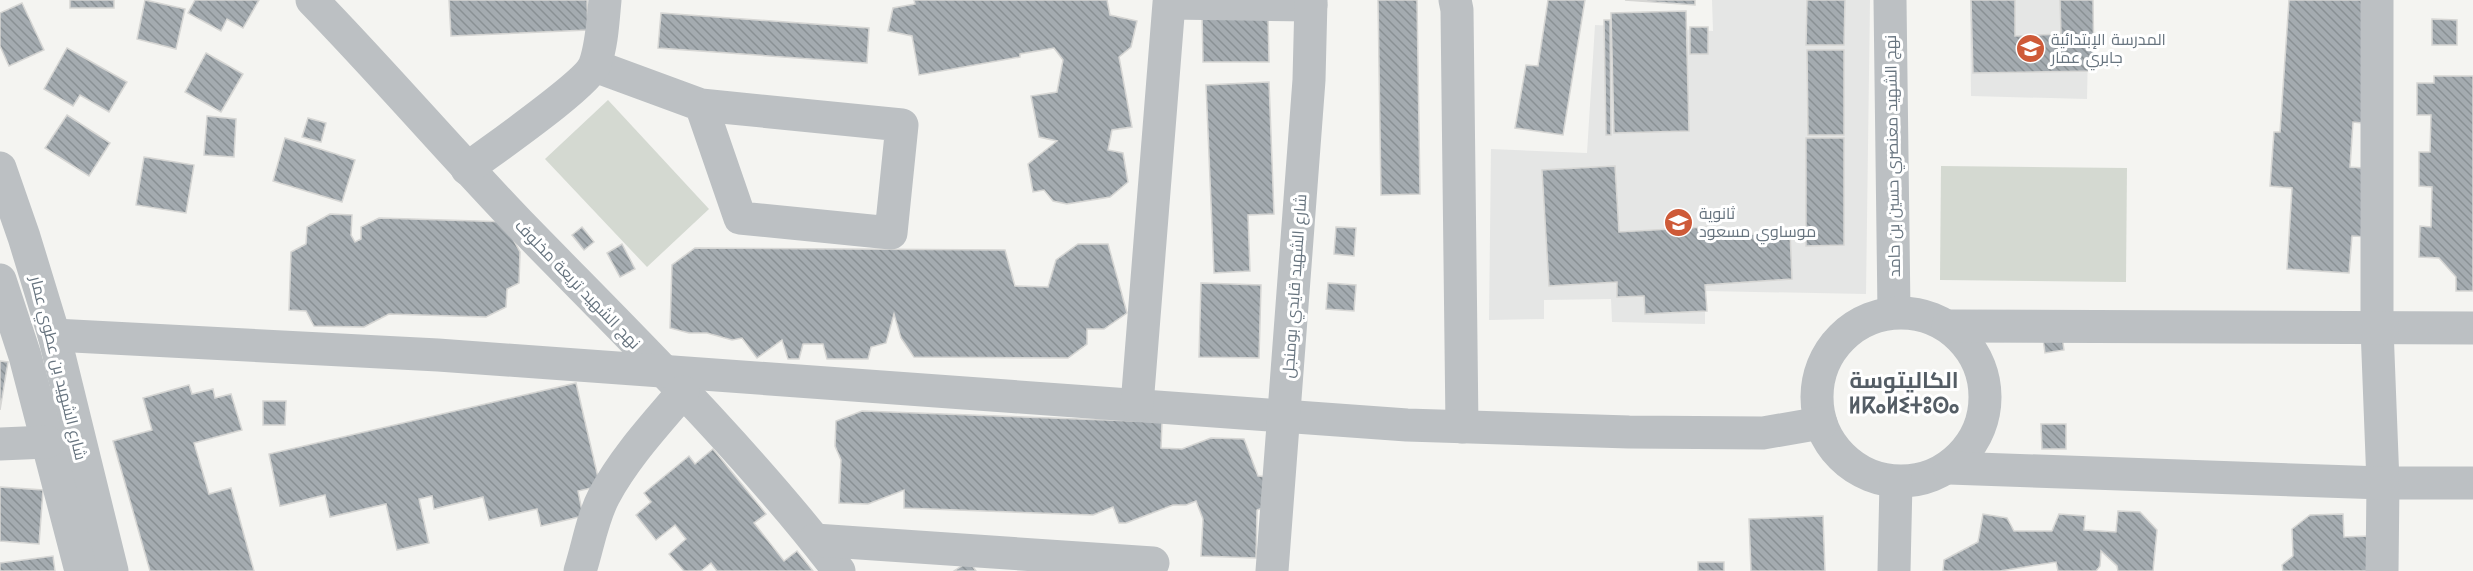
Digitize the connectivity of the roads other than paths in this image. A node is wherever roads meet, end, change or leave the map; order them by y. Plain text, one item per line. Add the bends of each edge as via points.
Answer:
1 (312, 0) edge
2 (605, 0) edge
3 (1455, 0) edge
4 (1890, 0) edge
5 (2377, 0) edge
6 (1311, 3) edge
7 (595, 66) junction
8 (701, 105) junction
9 (0, 168) edge
10 (466, 169) junction
11 (3, 297) edge
12 (1894, 312) junction
13 (1948, 326) junction
14 (2377, 328) junction
15 (2473, 328) edge
16 (54, 335) junction
17 (673, 382) junction
18 (1137, 405) junction
19 (1284, 416) junction
20 (1821, 423) junction
21 (1462, 427) junction
22 (47, 442) junction
23 (0, 444) edge
24 (1948, 468) junction
25 (1896, 482) junction
26 (2383, 483) junction
27 (2473, 483) edge
28 (815, 540) junction
29 (1153, 562) dead end
30 (81, 571) edge
31 (112, 571) edge
32 (580, 571) edge
33 (839, 571) edge
34 (1272, 571) edge
35 (1894, 571) edge
36 (2382, 571) edge

1 - 10 street, نهج الشهيد تريعة مخلوف
2 - 7 street
3 - 21 street
4 - 12 street, نهج الشهيد معنصري حسين بن حامد
5 - 14 street
6 - 18 street via 1169,3
6 - 19 street, شارع الشهيد قايدي بومنجل via 1309,80
7 - 8 street
7 - 10 street via 560,98
8 - 8 street via 740,218 891,233 902,125
9 - 16 street, شارع الشهيد بن عطوي عمار
10 - 17 street, نهج الشهيد تريعة مخلوف
11 - 22 street, شارع الشهيد بن عطوي عمار via 25,356
12 - 13 street via 1922,315
12 - 20 street via 1867,319 1843,335 1826,357 1818,384
13 - 14 street
13 - 24 street via 1968,345 1981,370 1986,397 1982,424 1968,449
14 - 15 street
14 - 26 street
16 - 17 street via 438,355
16 - 31 street, شارع الشهيد بن عطوي عمار
17 - 18 street
17 - 28 street, نهج الشهيد تريعة مخلوف via 794,512
17 - 32 street via 604,497
18 - 19 street
19 - 21 street
19 - 34 street, شارع الشهيد قايدي بومنجل
20 - 21 street via 1763,433
20 - 25 street via 1845,461 1869,476
22 - 23 street
22 - 30 street, شارع الشهيد بن عطوي عمار
24 - 25 street via 1923,479
24 - 26 street
25 - 35 street
26 - 27 street
26 - 36 street
28 - 29 street
28 - 33 street, نهج الشهيد تريعة مخلوف

